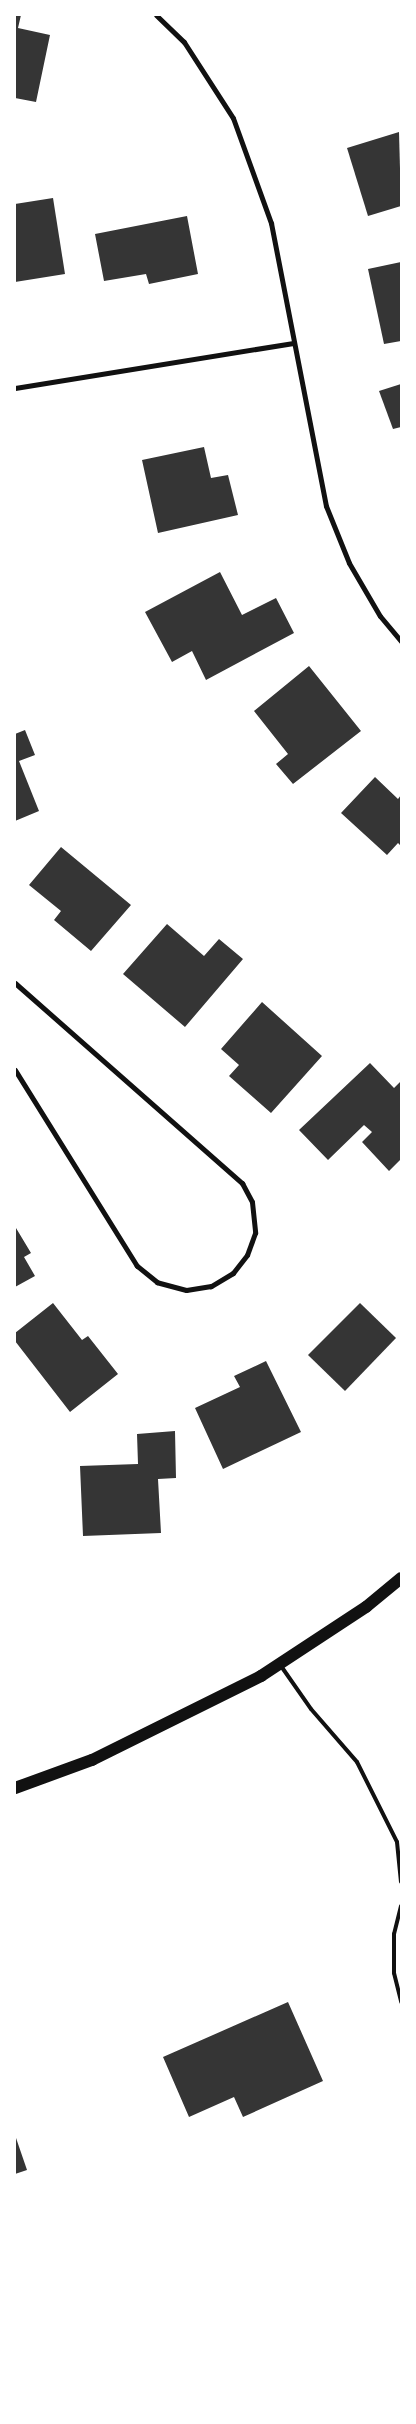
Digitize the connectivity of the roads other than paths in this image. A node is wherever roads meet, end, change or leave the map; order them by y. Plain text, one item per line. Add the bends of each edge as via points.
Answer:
1 (156, 15) edge
2 (293, 343) junction
3 (15, 388) edge
4 (401, 641) edge
5 (15, 982) edge
6 (15, 1070) edge
7 (401, 1578) edge
8 (279, 1664) junction
9 (15, 1788) edge
10 (401, 1882) edge
11 (401, 1906) edge
12 (401, 2002) edge

1 - 2 street via 184,42 233,118 271,223
2 - 3 street
2 - 4 street via 326,506 349,563 380,616
5 - 6 street via 242,1183 252,1202 255,1233 248,1255 234,1273 211,1286 186,1290 157,1282 137,1266
7 - 8 main road via 366,1607
8 - 9 main road via 92,1760
8 - 10 lane via 311,1709 357,1762 397,1842
11 - 12 lane via 394,1934 394,1972

